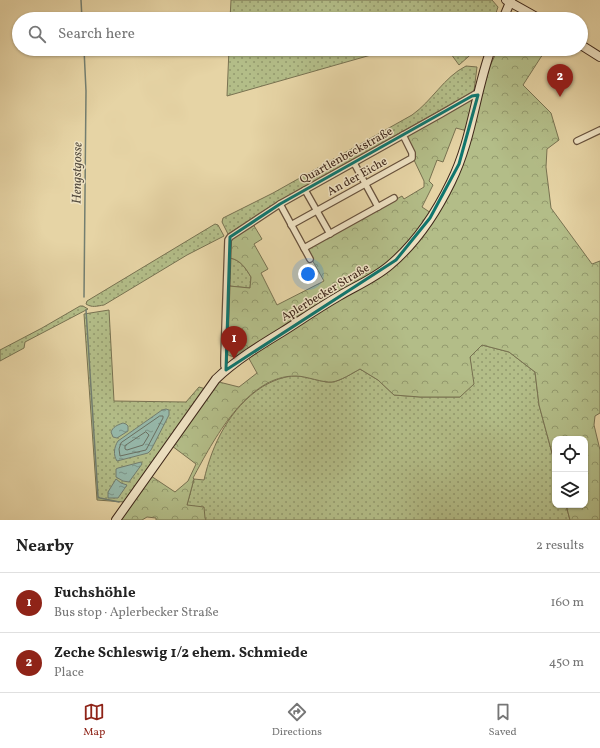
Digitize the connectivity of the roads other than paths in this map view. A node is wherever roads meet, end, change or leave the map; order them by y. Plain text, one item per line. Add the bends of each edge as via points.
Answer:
1 (509, 1) edge
2 (505, 12) edge
3 (528, 12) edge
4 (588, 49) edge
5 (489, 56) edge
6 (600, 57) edge
7 (478, 95) junction
8 (600, 130) edge
9 (403, 135) junction
10 (577, 141) dead end
11 (354, 163) junction
12 (365, 184) junction
13 (305, 190) junction
14 (394, 198) dead end
15 (280, 204) junction
16 (378, 207) junction
17 (317, 211) junction
18 (291, 225) junction
19 (330, 234) junction
20 (304, 248) junction
21 (310, 259) dead end
22 (226, 370) junction
23 (116, 520) edge

1 - 2 main road
1 - 3 main road
4 - 6 main road
5 - 7 main road, Aplerbecker Straße
7 - 9 street, Quartlenbeckstraße via 475,94
7 - 22 main road, Aplerbecker Straße via 467,141 452,180 419,235 402,254 380,272 324,304
8 - 10 street
9 - 11 street, Quartlenbeckstraße
9 - 12 street, An der Eiche via 412,158
11 - 12 street
11 - 13 street, Quartlenbeckstraße
12 - 16 street
12 - 17 street, An der Eiche
13 - 15 street, Quartlenbeckstraße
13 - 17 street
14 - 16 street
15 - 18 street
15 - 22 street, Quartlenbeckstraße via 228,240 224,364
16 - 19 street
17 - 18 street, An der Eiche
17 - 19 street
18 - 20 street
19 - 20 street
20 - 21 street
22 - 23 main road, Aplerbecker Straße via 210,386

